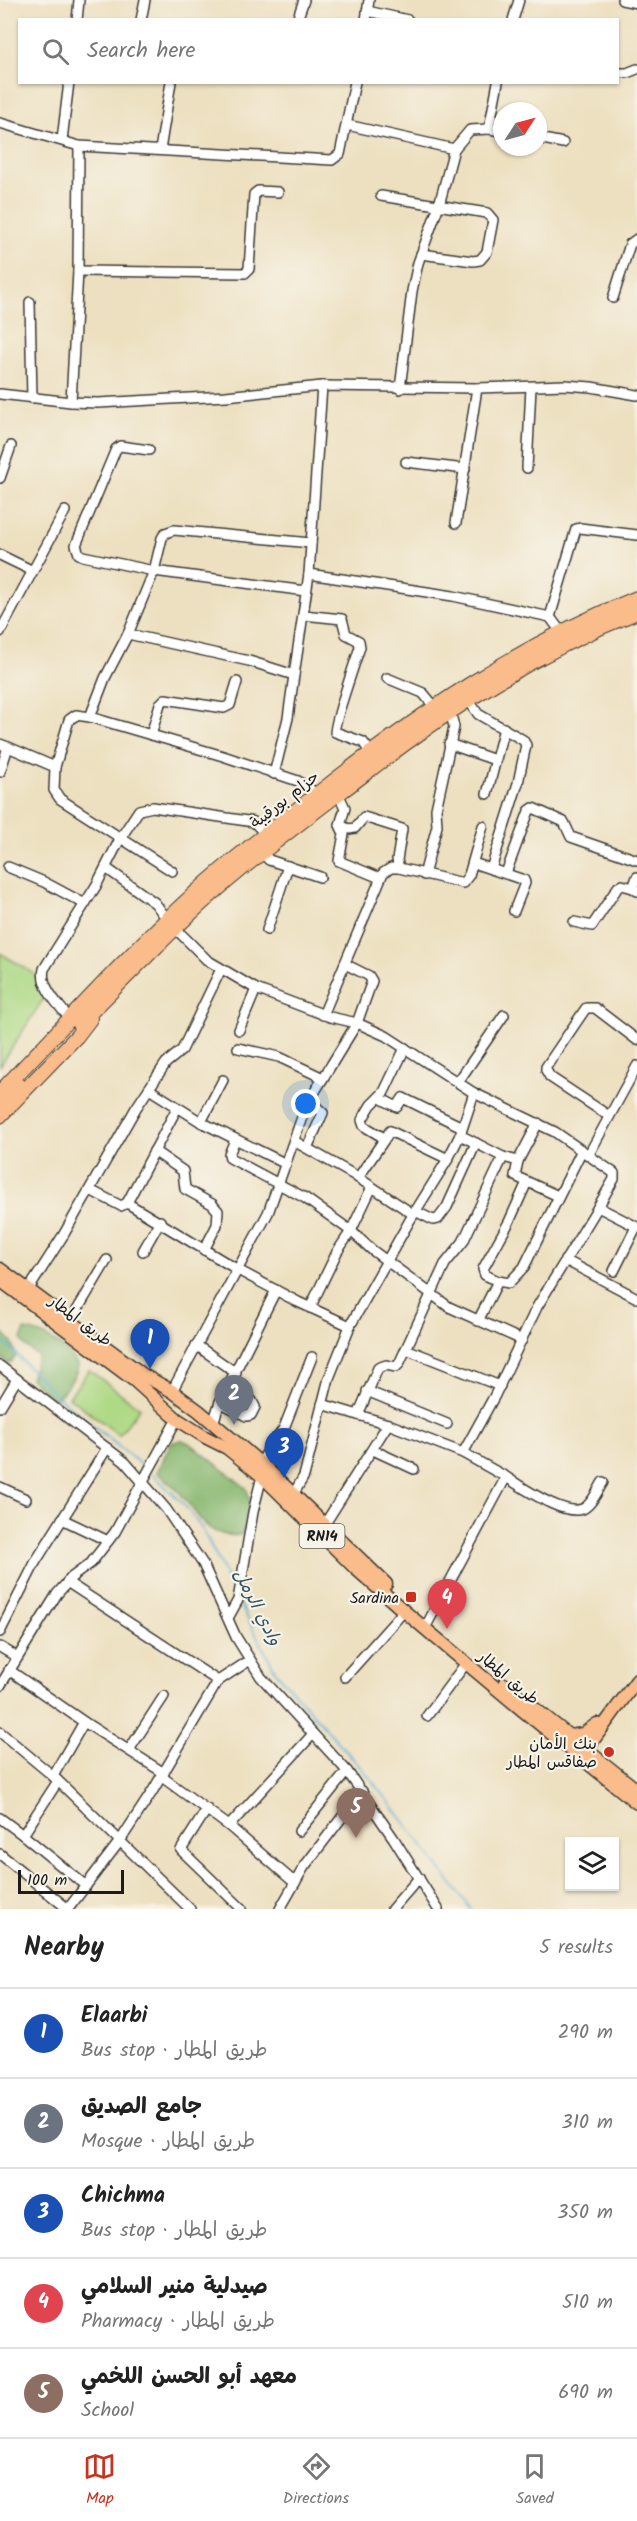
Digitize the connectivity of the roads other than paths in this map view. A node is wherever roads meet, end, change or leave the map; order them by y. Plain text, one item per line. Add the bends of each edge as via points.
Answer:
1 (80, 0) edge
2 (145, 0) edge
3 (304, 0) edge
4 (369, 0) edge
5 (519, 0) edge
6 (622, 0) edge
7 (637, 3) edge
8 (367, 15) edge
9 (77, 18) edge
10 (141, 18) edge
11 (298, 18) edge
12 (392, 18) edge
13 (514, 18) edge
14 (637, 69) edge
15 (619, 73) edge
16 (69, 84) edge
17 (171, 84) edge
18 (355, 84) edge
19 (498, 84) edge
20 (0, 123) edge
21 (347, 125) junction
22 (489, 129) junction
23 (493, 130) edge
24 (62, 140) junction
25 (547, 140) edge
26 (563, 143) dead end
27 (79, 146) junction
28 (454, 149) junction
29 (160, 150) junction
30 (278, 192) dead end
31 (381, 196) dead end
32 (440, 205) junction
33 (637, 238) edge
34 (421, 254) junction
35 (78, 271) junction
36 (613, 298) dead end
37 (30, 303) dead end
38 (322, 386) junction
39 (531, 387) junction
40 (477, 388) junction
41 (400, 389) junction
42 (0, 394) edge
43 (637, 396) edge
44 (32, 398) junction
45 (72, 402) junction
46 (11, 446) dead end
47 (149, 450) dead end
48 (406, 462) dead end
49 (527, 468) dead end
50 (465, 469) junction
51 (0, 478) edge
52 (65, 511) dead end
53 (456, 523) dead end
54 (637, 535) edge
55 (311, 543) junction
56 (0, 555) edge
57 (33, 571) junction
58 (154, 571) junction
59 (309, 574) junction
60 (306, 591) junction
61 (637, 598) edge
62 (637, 612) edge
63 (303, 615) junction
64 (550, 617) junction
65 (0, 632) edge
66 (561, 632) junction
67 (128, 634) junction
68 (294, 675) junction
69 (387, 678) dead end
70 (237, 682) dead end
71 (468, 699) junction
72 (434, 706) junction
73 (450, 710) junction
74 (90, 717) junction
75 (504, 728) junction
76 (151, 735) junction
77 (449, 744) junction
78 (4, 746) edge
79 (371, 753) junction
80 (495, 760) junction
81 (55, 767) junction
82 (0, 772) edge
83 (274, 774) junction
84 (338, 793) junction
85 (317, 794) junction
86 (487, 794) dead end
87 (340, 825) junction
88 (483, 826) dead end
89 (265, 834) junction
90 (120, 839) junction
91 (262, 853) junction
92 (637, 860) edge
93 (473, 863) junction
94 (288, 866) junction
95 (8, 867) dead end
96 (106, 868) junction
97 (399, 868) junction
98 (491, 869) junction
99 (172, 871) dead end
100 (506, 873) junction
101 (424, 875) junction
102 (320, 877) dead end
103 (637, 877) edge
104 (380, 878) junction
105 (635, 890) edge
106 (86, 903) junction
107 (513, 911) dead end
108 (574, 922) dead end
109 (171, 924) junction
110 (267, 930) dead end
111 (345, 964) junction
112 (221, 969) junction
113 (109, 987) junction
114 (256, 989) junction
115 (65, 1013) junction
116 (323, 1015) junction
117 (504, 1016) dead end
118 (357, 1023) junction
119 (239, 1030) dead end
120 (637, 1040) edge
121 (238, 1048) dead end
122 (405, 1048) junction
123 (637, 1066) edge
124 (323, 1078) junction
125 (0, 1079) edge
126 (223, 1080) dead end
127 (458, 1082) junction
128 (149, 1089) junction
129 (474, 1093) junction
130 (380, 1098) junction
131 (309, 1100) junction
132 (0, 1104) edge
133 (177, 1108) junction
134 (609, 1116) junction
135 (201, 1122) junction
136 (538, 1123) junction
137 (461, 1131) junction
138 (384, 1138) junction
139 (235, 1140) junction
140 (294, 1141) junction
141 (476, 1143) junction
142 (307, 1148) junction
143 (154, 1151) junction
144 (586, 1152) junction
145 (503, 1157) junction
146 (448, 1159) junction
147 (518, 1161) junction
148 (286, 1164) junction
149 (358, 1178) junction
150 (527, 1182) junction
151 (279, 1186) junction
152 (372, 1187) junction
153 (90, 1190) junction
154 (558, 1196) junction
155 (127, 1203) junction
156 (598, 1207) junction
157 (414, 1212) junction
158 (160, 1221) junction
159 (637, 1227) edge
160 (351, 1231) junction
161 (204, 1250) junction
162 (143, 1251) dead end
163 (107, 1260) dead end
164 (386, 1260) junction
165 (565, 1260) junction
166 (0, 1269) edge
167 (238, 1270) junction
168 (614, 1271) dead end
169 (0, 1280) edge
170 (498, 1281) junction
171 (276, 1290) junction
172 (26, 1294) junction
173 (432, 1295) junction
174 (637, 1298) edge
175 (310, 1308) junction
176 (478, 1321) junction
177 (70, 1322) junction
178 (350, 1326) junction
179 (522, 1340) junction
180 (196, 1345) junction
181 (406, 1348) junction
182 (312, 1357) dead end
183 (0, 1366) edge
184 (236, 1373) junction
185 (17, 1379) junction
186 (500, 1386) junction
187 (229, 1387) junction
188 (168, 1389) junction
189 (367, 1391) junction
190 (155, 1399) junction
191 (220, 1402) junction
192 (322, 1404) junction
193 (0, 1407) edge
194 (358, 1415) junction
195 (177, 1419) junction
196 (215, 1424) junction
197 (388, 1424) junction
198 (447, 1424) dead end
199 (205, 1437) junction
200 (107, 1448) junction
201 (373, 1450) junction
202 (463, 1453) junction
203 (263, 1469) junction
204 (414, 1469) dead end
205 (506, 1477) junction
206 (142, 1481) junction
207 (603, 1482) dead end
208 (0, 1487) edge
209 (291, 1498) junction
210 (26, 1499) dead end
211 (62, 1520) junction
212 (322, 1529) junction
213 (108, 1541) junction
214 (67, 1582) junction
215 (404, 1611) junction
216 (228, 1618) junction
217 (427, 1625) junction
218 (0, 1632) edge
219 (0, 1647) edge
220 (17, 1657) junction
221 (250, 1660) junction
222 (466, 1663) junction
223 (9, 1670) junction
224 (345, 1677) dead end
225 (637, 1680) edge
226 (218, 1681) junction
227 (0, 1686) edge
228 (164, 1696) dead end
229 (427, 1716) dead end
230 (84, 1722) junction
231 (600, 1726) junction
232 (0, 1732) edge
233 (313, 1734) junction
234 (578, 1748) junction
235 (129, 1750) junction
236 (600, 1761) junction
237 (347, 1771) junction
238 (163, 1775) junction
239 (56, 1778) junction
240 (637, 1790) edge
241 (362, 1791) junction
242 (637, 1803) edge
243 (207, 1809) junction
244 (0, 1818) edge
245 (230, 1826) junction
246 (299, 1831) dead end
247 (22, 1835) junction
248 (120, 1841) junction
249 (0, 1854) edge
250 (419, 1878) junction
251 (295, 1883) junction
252 (86, 1886) junction
253 (71, 1908) edge
254 (190, 1909) edge
255 (242, 1909) edge
256 (280, 1909) edge
257 (392, 1909) edge
258 (438, 1909) edge

1 - 9 street
2 - 10 street
3 - 11 street
4 - 8 street
5 - 13 street
6 - 7 street
8 - 12 street
14 - 15 street
16 - 24 street
17 - 29 street
18 - 21 street
19 - 22 street
20 - 24 street
21 - 28 street
21 - 29 street via 340,154 332,160
22 - 23 street
22 - 28 street via 470,130
24 - 27 street
25 - 26 street
27 - 29 street
27 - 35 street
28 - 32 street
30 - 35 street via 254,194 249,269 244,273
31 - 32 street
32 - 34 street
32 - 34 street via 491,216 487,252 477,261
33 - 36 street via 630,244
34 - 41 street via 411,291
35 - 45 street
37 - 44 street
38 - 41 street
38 - 45 street via 216,397
38 - 55 street
39 - 40 street
39 - 43 street via 591,387
39 - 49 street
40 - 41 street
40 - 50 street
42 - 44 street
44 - 45 street
46 - 51 street
47 - 58 street via 120,446 116,449 76,545 78,554 83,556
48 - 50 street
50 - 53 street
52 - 57 street
54 - 64 street via 576,529
55 - 58 street via 174,530 162,538
55 - 59 street
56 - 57 street
57 - 65 street
58 - 60 street
58 - 67 street
59 - 60 street
59 - 64 street via 453,596
60 - 63 street
61 - 66 highway, حزام بورقيبة
62 - 71 highway, حزام بورقيبة via 537,658
63 - 68 street
63 - 79 street via 342,619 346,634 358,641 360,647 333,727 334,732 363,742
64 - 66 street
66 - 72 highway, حزام بورقيبة via 489,670
67 - 68 street
67 - 74 street
68 - 83 street
69 - 72 street via 423,693
70 - 76 street via 230,705 224,708 165,699
71 - 73 highway, حزام بورقيبة
71 - 75 street via 478,714
72 - 79 highway, حزام بورقيبة
73 - 77 street via 454,727
73 - 84 highway, حزام بورقيبة
74 - 76 street
74 - 81 street via 76,715 69,720
75 - 80 street
75 - 98 street via 523,740 526,751
76 - 83 street
77 - 80 street
77 - 101 street via 436,809 437,826
78 - 81 street
78 - 82 street
79 - 85 highway, حزام بورقيبة
80 - 86 street
81 - 90 street via 53,786 57,796
83 - 85 street via 298,781
84 - 87 street via 345,808
84 - 91 highway, حزام بورقيبة
85 - 89 highway, حزام بورقيبة
87 - 97 street via 355,828 364,817 402,830
87 - 104 street via 344,834 339,861
88 - 93 street
89 - 90 street via 254,822 146,807 135,815
89 - 109 highway, حزام بورقيبة via 220,871
90 - 96 street
90 - 99 street
91 - 94 street via 269,860
91 - 109 highway, حزام بورقيبة
92 - 100 street via 571,837 564,822 536,807 529,811
93 - 98 street
93 - 101 street via 463,883
94 - 102 street
94 - 110 street
95 - 106 street
96 - 106 street
96 - 109 street via 150,899
97 - 101 street
97 - 104 street via 387,870
98 - 100 street
100 - 107 street via 525,881
103 - 105 street
104 - 111 street
105 - 108 street via 618,887 592,927
106 - 115 street via 43,974 54,1001
109 - 112 street
109 - 113 highway, حزام بورقيبة
111 - 116 street
111 - 118 street via 372,981
112 - 114 street
112 - 128 street via 182,1050 166,1063
113 - 115 highway
113 - 132 highway, حزام بورقيبة
113 - 132 highway via 77,1036
114 - 116 street
114 - 119 street
115 - 125 highway
116 - 118 street
117 - 127 street
118 - 122 street
118 - 124 street
120 - 134 street via 595,1008 586,1008 546,1066 550,1077
121 - 124 street via 279,1057
122 - 127 street
122 - 130 street
123 - 134 street
124 - 131 street
126 - 135 street
127 - 129 street
128 - 133 street
128 - 153 street
129 - 136 street
129 - 137 street
130 - 137 street via 397,1107 403,1098
130 - 138 street via 371,1105 362,1123
131 - 140 street
131 - 142 street via 322,1113
133 - 135 street
133 - 143 street
134 - 144 street
135 - 139 street
136 - 144 street
136 - 147 street
137 - 141 street
137 - 146 street
138 - 146 street via 392,1131
138 - 149 street
139 - 148 street
139 - 151 street via 230,1158
140 - 142 street
140 - 148 street
141 - 145 street
141 - 157 street via 438,1219
142 - 149 street
143 - 155 street
143 - 161 street via 183,1171 184,1189 218,1211 217,1225
144 - 154 street
144 - 156 street via 614,1176
145 - 147 street
145 - 173 street via 463,1242 448,1260
146 - 157 street
147 - 150 street via 515,1176
148 - 151 street
149 - 152 street
150 - 154 street
150 - 170 street via 483,1269 485,1275
151 - 160 street via 305,1198
151 - 167 street
152 - 157 street
152 - 160 street
153 - 155 street via 121,1206
153 - 172 street
154 - 170 street via 520,1273 509,1283
155 - 158 street
156 - 159 street
156 - 165 street
157 - 164 street
158 - 161 street
158 - 162 street
159 - 168 street
160 - 164 street
160 - 175 street
161 - 167 street
163 - 177 street
164 - 173 street
164 - 178 street
165 - 174 street
165 - 179 street
166 - 172 main road, طريق المطار / RN14
167 - 171 street
167 - 180 street
169 - 172 main road, طريق المطار / RN14
170 - 176 street
171 - 175 street
171 - 184 street
172 - 177 main road, طريق المطار / RN14
172 - 190 main road, طريق المطار / RN14
173 - 176 street
173 - 181 street
175 - 178 street
176 - 179 street
177 - 188 main road, طريق المطار / RN14
178 - 192 street
179 - 186 street
180 - 184 street
180 - 188 street
181 - 186 street
181 - 189 street via 396,1367 378,1368
182 - 203 street
183 - 185 street
184 - 187 street
185 - 193 street
185 - 200 street
186 - 202 street
187 - 191 street
187 - 191 street via 252,1401 255,1407 251,1415
188 - 190 main road
188 - 196 main road, طريق المطار / RN14
189 - 194 street
189 - 198 street
190 - 195 main road, طريق المطار / RN14
191 - 196 street
192 - 194 street
192 - 209 street via 304,1476
194 - 197 street
195 - 199 main road, طريق المطار / RN14
195 - 206 street
196 - 199 main road
196 - 203 main road, طريق المطار / RN14
197 - 201 street
197 - 202 street
199 - 203 main road, طريق المطار / RN14
200 - 206 street
200 - 211 street
201 - 204 street
201 - 212 street
202 - 205 street
203 - 209 main road, طريق المطار / RN14
203 - 216 street via 238,1600
205 - 207 street via 560,1508 574,1511 587,1506
205 - 217 street
206 - 213 street
206 - 216 street via 194,1549
208 - 210 street
209 - 212 main road, طريق المطار / RN14
211 - 213 street
211 - 218 street
212 - 215 main road, طريق المطار / RN14
212 - 217 main road, طريق المطار / RN14
213 - 214 street via 87,1567
214 - 220 street
214 - 226 street
215 - 217 main road, طريق المطار / RN14
215 - 224 street
216 - 221 street
217 - 222 main road, طريق المطار / RN14
217 - 234 main road, طريق المطار / RN14
219 - 220 street
220 - 223 street
221 - 226 street
221 - 233 street via 272,1691
222 - 229 street
222 - 234 main road, طريق المطار / RN14
223 - 227 street
223 - 230 street
225 - 231 main road
226 - 238 street
228 - 235 street
230 - 235 street
230 - 239 street
231 - 234 main road
231 - 234 main road via 583,1734
231 - 236 main road
232 - 239 street
233 - 237 street
233 - 245 street
234 - 236 main road, طريق المطار / RN14
234 - 242 main road, طريق المطار / RN14
235 - 238 street
236 - 240 main road, طريق المطار / RN14
237 - 241 street
237 - 246 street
238 - 243 street
238 - 248 street
239 - 247 street
239 - 248 street
241 - 250 street
241 - 251 street
243 - 245 street
243 - 255 street via 181,1850
244 - 247 street
245 - 251 street
247 - 252 street
248 - 252 street
248 - 254 street
249 - 253 street
250 - 257 street
250 - 258 street
251 - 256 street
252 - 253 street

